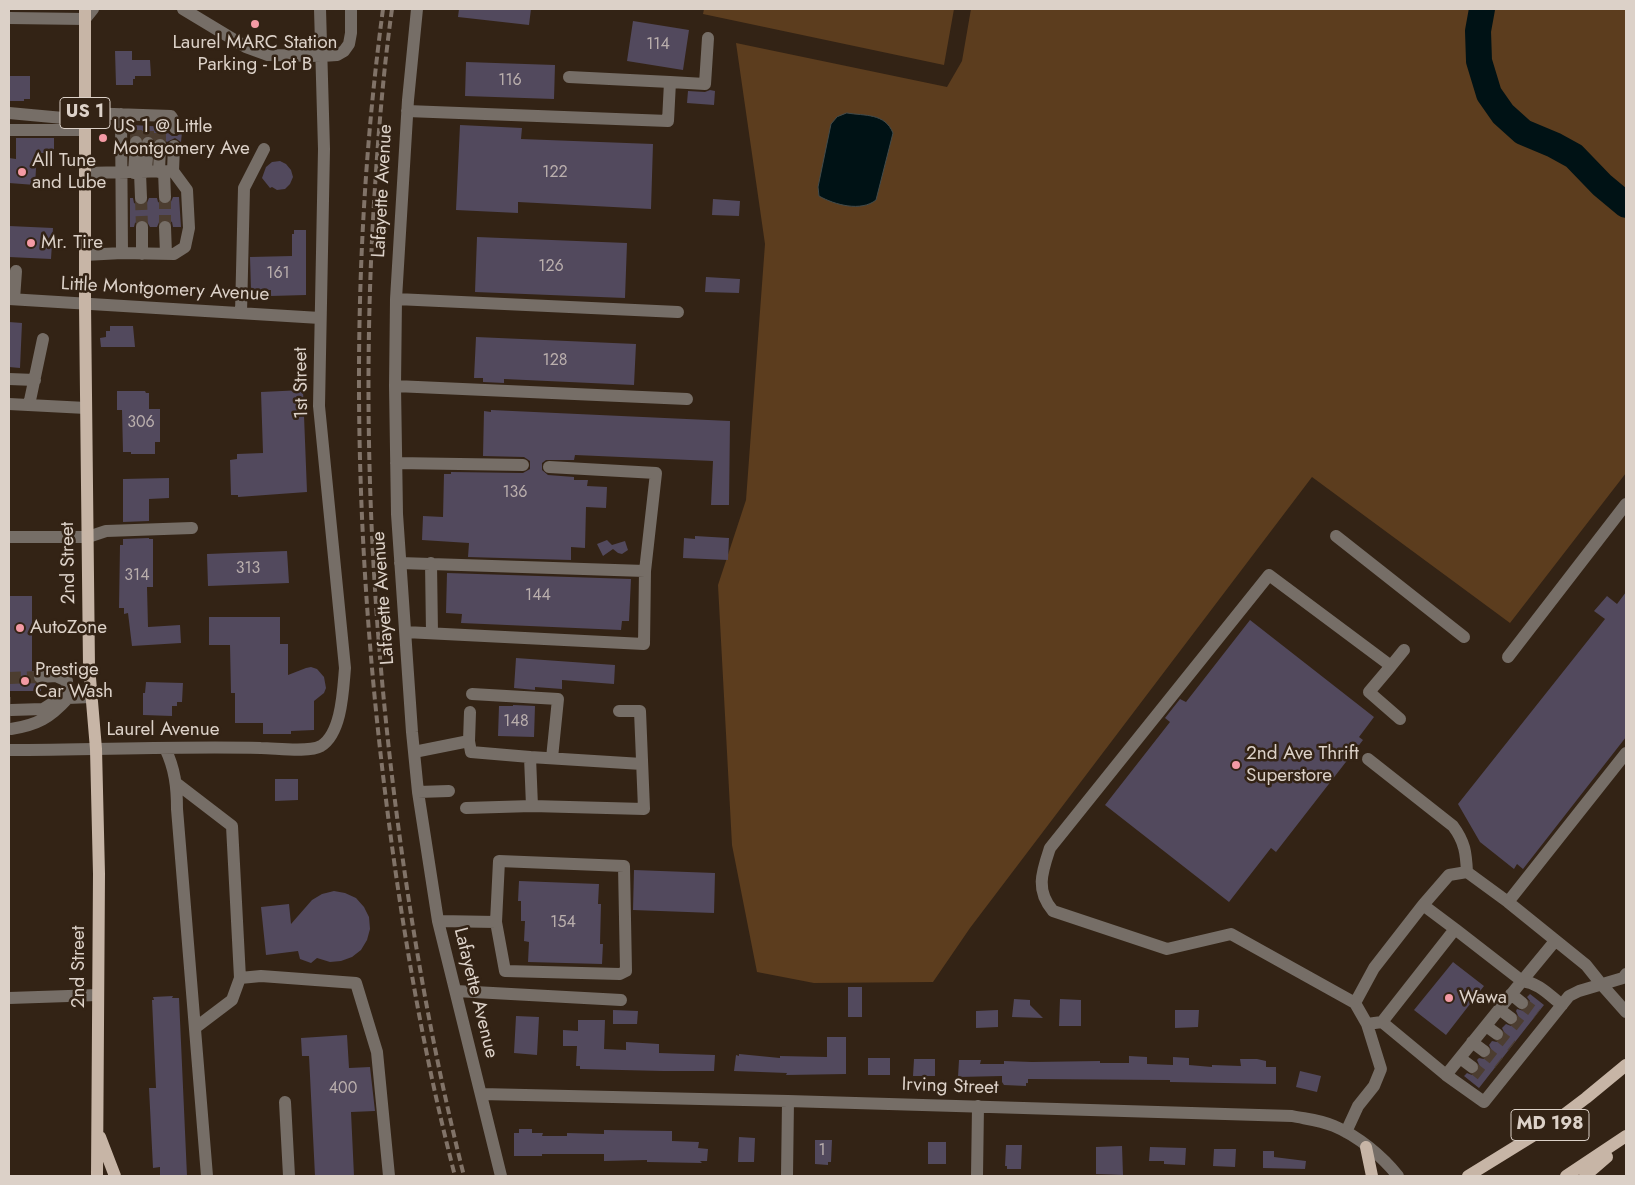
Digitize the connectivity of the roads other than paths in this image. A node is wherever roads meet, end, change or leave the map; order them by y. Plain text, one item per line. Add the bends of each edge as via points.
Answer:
1 (183, 9) edge
2 (320, 9) edge
3 (351, 9) edge
4 (417, 9) edge
5 (88, 12) edge
6 (9, 18) edge
7 (708, 38) dead end
8 (322, 56) junction
9 (569, 77) dead end
10 (670, 82) junction
11 (407, 111) junction
12 (9, 113) edge
13 (122, 114) junction
14 (85, 121) junction
15 (174, 128) dead end
16 (9, 130) edge
17 (174, 146) dead end
18 (264, 149) dead end
19 (148, 172) junction
20 (85, 173) junction
21 (165, 197) tunnel mouth
22 (141, 198) tunnel mouth
23 (142, 227) tunnel mouth
24 (165, 227) tunnel mouth
25 (122, 253) junction
26 (142, 254) junction
27 (166, 254) junction
28 (85, 255) junction
29 (16, 271) dead end
30 (11, 299) edge
31 (396, 299) junction
32 (85, 304) junction
33 (678, 312) dead end
34 (241, 313) junction
35 (320, 318) junction
36 (43, 339) dead end
37 (9, 379) edge
38 (35, 380) junction
39 (395, 386) junction
40 (686, 399) dead end
41 (9, 404) edge
42 (30, 405) junction
43 (86, 408) junction
44 (396, 463) junction
45 (523, 465) dead end
46 (549, 467) dead end
47 (1626, 504) edge
48 (192, 528) dead end
49 (1336, 536) dead end
50 (88, 537) junction
51 (9, 538) edge
52 (400, 562) junction
53 (431, 564) junction
54 (645, 571) junction
55 (405, 632) junction
56 (432, 633) junction
57 (1464, 637) dead end
58 (1404, 650) dead end
59 (1508, 657) dead end
60 (1391, 666) junction
61 (40, 677) tunnel mouth
62 (472, 694) dead end
63 (92, 696) junction
64 (68, 698) junction
65 (54, 702) junction
66 (619, 711) dead end
67 (470, 712) dead end
68 (11, 715) junction
69 (1400, 719) dead end
70 (469, 741) junction
71 (318, 747) joint
72 (165, 748) junction
73 (96, 749) junction
74 (9, 750) edge
75 (414, 752) junction
76 (1626, 753) edge
77 (530, 757) junction
78 (552, 758) junction
79 (1368, 759) dead end
80 (642, 764) junction
81 (176, 783) junction
82 (449, 791) dead end
83 (418, 792) junction
84 (532, 806) junction
85 (466, 808) dead end
86 (1467, 872) junction
87 (1508, 902) junction
88 (1423, 905) junction
89 (438, 921) junction
90 (496, 922) junction
91 (1454, 928) junction
92 (1555, 940) junction
93 (1626, 974) edge
94 (240, 978) junction
95 (1522, 981) junction
96 (1602, 985) junction
97 (456, 991) junction
98 (1511, 994) junction
99 (98, 995) junction
100 (9, 998) edge
101 (621, 1000) dead end
102 (1355, 1003) junction
103 (1522, 1003) tunnel mouth
104 (1562, 1005) junction
105 (1499, 1009) junction
106 (1626, 1012) edge
107 (1537, 1014) tunnel mouth
108 (1511, 1018) tunnel mouth
109 (1382, 1022) junction
110 (1548, 1022) junction
111 (1367, 1024) junction
112 (1486, 1026) junction
113 (195, 1028) junction
114 (1497, 1034) tunnel mouth
115 (1472, 1042) junction
116 (1484, 1051) tunnel mouth
117 (1460, 1058) junction
118 (1626, 1065) edge
119 (1472, 1067) tunnel mouth
120 (1446, 1075) junction
121 (481, 1094) junction
122 (788, 1101) junction
123 (285, 1102) dead end
124 (978, 1106) junction
125 (97, 1130) junction
126 (1346, 1132) junction
127 (1626, 1137) edge
128 (1366, 1146) junction
129 (97, 1176) edge
130 (115, 1176) edge
131 (207, 1176) edge
132 (289, 1176) edge
133 (389, 1176) edge
134 (501, 1176) edge
135 (787, 1176) edge
136 (977, 1176) edge
137 (1372, 1176) edge
138 (1398, 1176) edge
139 (1468, 1176) edge
140 (1566, 1176) edge
141 (1585, 1176) edge

1 - 8 street via 246,47 268,55
2 - 8 street, 1st Street
3 - 8 street via 349,44 337,55
4 - 11 street, Lafayette Avenue
5 - 6 street
5 - 14 main road, 2nd Street / US 1
7 - 10 street via 705,84
8 - 35 street, 1st Street via 324,149
9 - 10 street
10 - 11 street via 668,121
11 - 31 street, Lafayette Avenue
12 - 14 street
13 - 14 street
13 - 15 street via 148,120 171,116
13 - 19 street
14 - 16 street
14 - 20 main road, 2nd Street / US 1
17 - 19 street
18 - 34 street via 244,188
19 - 19 street via 148,143
19 - 20 street
19 - 21 street
19 - 22 street
19 - 25 street
19 - 27 street via 188,190 189,228 185,247 174,254
20 - 28 main road, 2nd Street / US 1
23 - 26 street
24 - 27 street
25 - 26 street
25 - 28 street
26 - 27 street
28 - 32 main road, 2nd Street / US 1
29 - 30 street
30 - 32 street, Little Montgomery Avenue
31 - 33 street
31 - 39 street, Lafayette Avenue
32 - 34 street, Little Montgomery Avenue
32 - 43 main road, 2nd Street / US 1
34 - 35 street, Little Montgomery Avenue
35 - 71 street, 1st Street via 319,406 345,668 335,729 331,737
36 - 38 street
37 - 38 street
38 - 42 street
39 - 40 street
39 - 44 street, Lafayette Avenue
41 - 42 street
42 - 43 street
43 - 50 main road, 2nd Street / US 1
44 - 45 street
44 - 52 street, Lafayette Avenue
46 - 54 street via 656,473
47 - 59 street
48 - 50 street via 106,531
49 - 57 street
50 - 51 street
50 - 63 main road, 2nd Street / US 1
52 - 53 street
52 - 55 street, Lafayette Avenue
53 - 54 street
53 - 56 street
54 - 56 street via 644,644
55 - 56 street
55 - 75 street, Lafayette Avenue
58 - 60 street
60 - 69 street via 1368,692
60 - 102 street via 1269,575 1050,848 1041,884 1044,898 1053,911 1167,949 1231,934
61 - 64 street via 56,676 67,681
62 - 78 street via 558,698
63 - 64 street
63 - 73 main road, 2nd Street / US 1
64 - 65 street
64 - 68 street via 58,709 30,726
65 - 68 street
65 - 68 street via 43,709
66 - 80 street via 640,711
67 - 70 street
70 - 75 street
70 - 77 street via 471,752
71 - 72 street, Laurel Avenue
72 - 73 street, Laurel Avenue
72 - 81 street
73 - 74 street, Laurel Avenue
73 - 99 main road, 2nd Street / US 1
75 - 83 street, Lafayette Avenue
76 - 87 street
77 - 78 street
77 - 84 street
78 - 80 street
79 - 86 street via 1453,826 1466,851
80 - 84 street via 644,809
81 - 94 street via 232,826
81 - 113 street
82 - 83 street
83 - 89 street, Lafayette Avenue
84 - 85 street
86 - 87 street
86 - 88 street via 1449,876
87 - 92 street
88 - 91 street
88 - 102 street via 1374,968
89 - 90 street
89 - 97 street, Lafayette Avenue
90 - 90 street via 499,861 624,866 626,971 620,974 505,971
91 - 95 street
91 - 109 street
92 - 95 street
92 - 96 street via 1586,965
93 - 96 street
94 - 113 street via 232,1000
94 - 133 street via 261,976 356,983 377,1052
95 - 98 street
95 - 104 street via 1532,982
96 - 104 street via 1569,996
96 - 106 street
97 - 101 street
97 - 121 street, Lafayette Avenue
98 - 103 street
98 - 105 street
99 - 100 street
99 - 125 main road, 2nd Street / US 1
102 - 111 street
104 - 110 street
105 - 108 street
105 - 112 street
107 - 110 street
109 - 111 street
109 - 120 street
110 - 120 street via 1530,1033 1491,1082 1484,1102
111 - 126 street via 1380,1069 1374,1086 1358,1106
112 - 114 street
112 - 115 street
113 - 131 street
115 - 116 street
115 - 117 street
117 - 119 street
117 - 120 street
118 - 139 main road, MD 198 via 1549,1126
121 - 122 street, Irving Street
121 - 134 street, Lafayette Avenue
122 - 124 street, Irving Street
122 - 135 street
123 - 132 street
124 - 126 street, Irving Street via 1292,1116
124 - 136 street
125 - 129 main road, 2nd Street / US 1
125 - 130 main road
126 - 128 street, Irving Street
127 - 140 main road, MD 198
127 - 141 main road
128 - 137 main road
128 - 138 street, Irving Street

